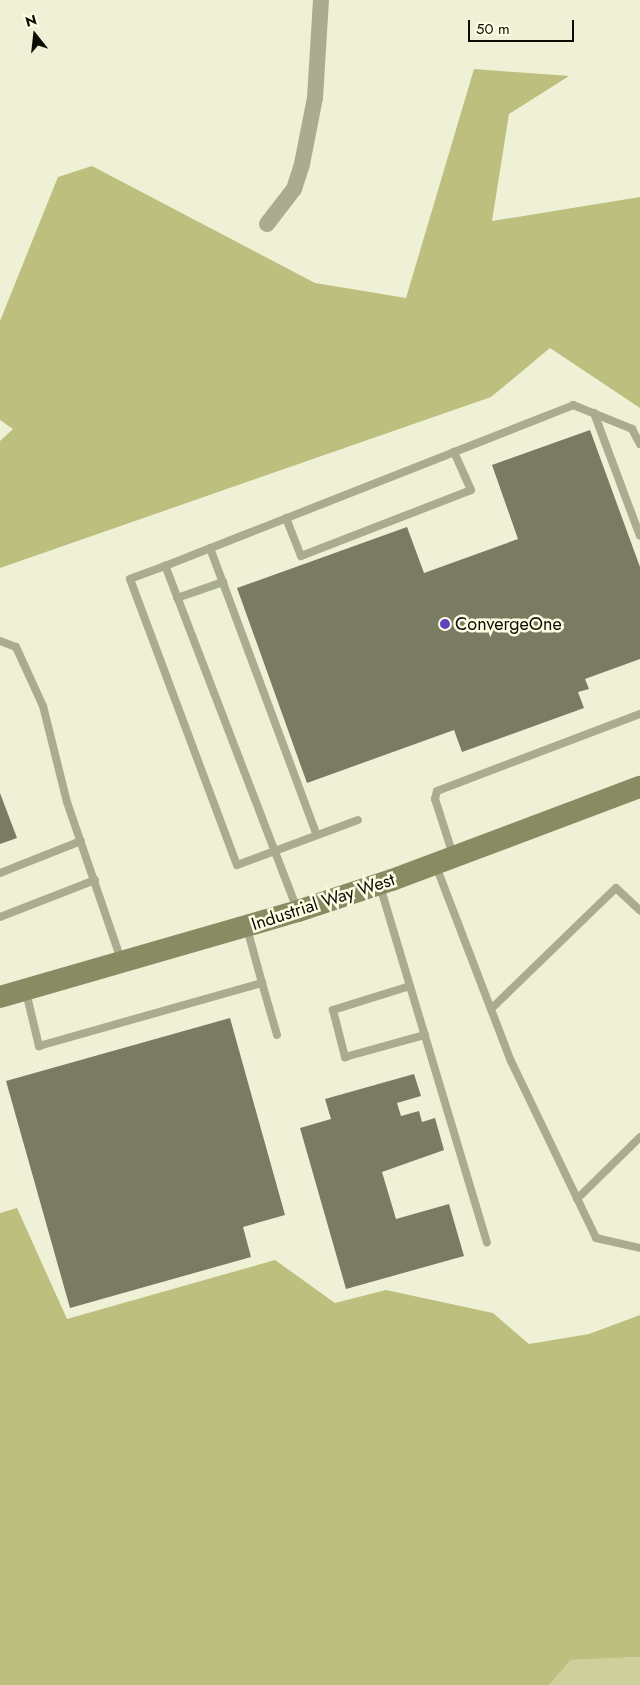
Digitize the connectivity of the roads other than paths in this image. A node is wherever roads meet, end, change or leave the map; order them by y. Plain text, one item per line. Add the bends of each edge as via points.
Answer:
1 (321, 0) edge
2 (267, 224) dead end
3 (594, 413) junction
4 (640, 444) edge
5 (454, 452) junction
6 (286, 518) junction
7 (640, 536) edge
8 (210, 548) junction
9 (165, 566) junction
10 (223, 582) junction
11 (177, 598) junction
12 (0, 641) edge
13 (640, 714) edge
14 (640, 787) edge
15 (358, 820) dead end
16 (317, 835) junction
17 (81, 841) junction
18 (275, 851) junction
19 (445, 861) junction
20 (0, 872) edge
21 (95, 880) junction
22 (380, 884) junction
23 (640, 910) edge
24 (298, 911) junction
25 (0, 917) edge
26 (247, 927) junction
27 (122, 963) junction
28 (262, 983) junction
29 (410, 986) junction
30 (25, 990) junction
31 (0, 997) edge
32 (491, 1009) junction
33 (277, 1035) dead end
34 (425, 1035) junction
35 (640, 1137) edge
36 (577, 1199) junction
37 (487, 1242) dead end
38 (640, 1248) edge

1 - 2 street via 316,98 302,164 294,189
3 - 4 lane via 632,429
3 - 5 lane via 573,405
3 - 7 lane
5 - 6 lane
5 - 6 lane via 471,490 301,556
6 - 8 lane
8 - 9 lane
8 - 10 lane
9 - 11 lane
9 - 18 lane via 130,579 236,865
10 - 11 lane
10 - 16 lane
11 - 18 lane
12 - 17 lane via 16,647 43,706 67,802
13 - 19 lane via 436,791
14 - 19 street, Industrial Way West
15 - 16 lane
16 - 18 lane
17 - 20 lane
17 - 21 lane
18 - 24 lane
19 - 22 street, Industrial Way West
19 - 32 lane
21 - 25 lane
21 - 27 lane
22 - 24 street, Industrial Way West
22 - 29 lane
23 - 32 lane via 616,888
24 - 26 street, Industrial Way West
26 - 27 street, Industrial Way West
26 - 28 lane
27 - 30 street, Industrial Way West
28 - 30 lane via 39,1046
28 - 33 lane
29 - 34 lane
29 - 34 lane via 333,1010 345,1056
30 - 31 street, Industrial Way West
32 - 36 lane via 510,1061
34 - 37 lane
35 - 36 lane
36 - 38 lane via 596,1238

